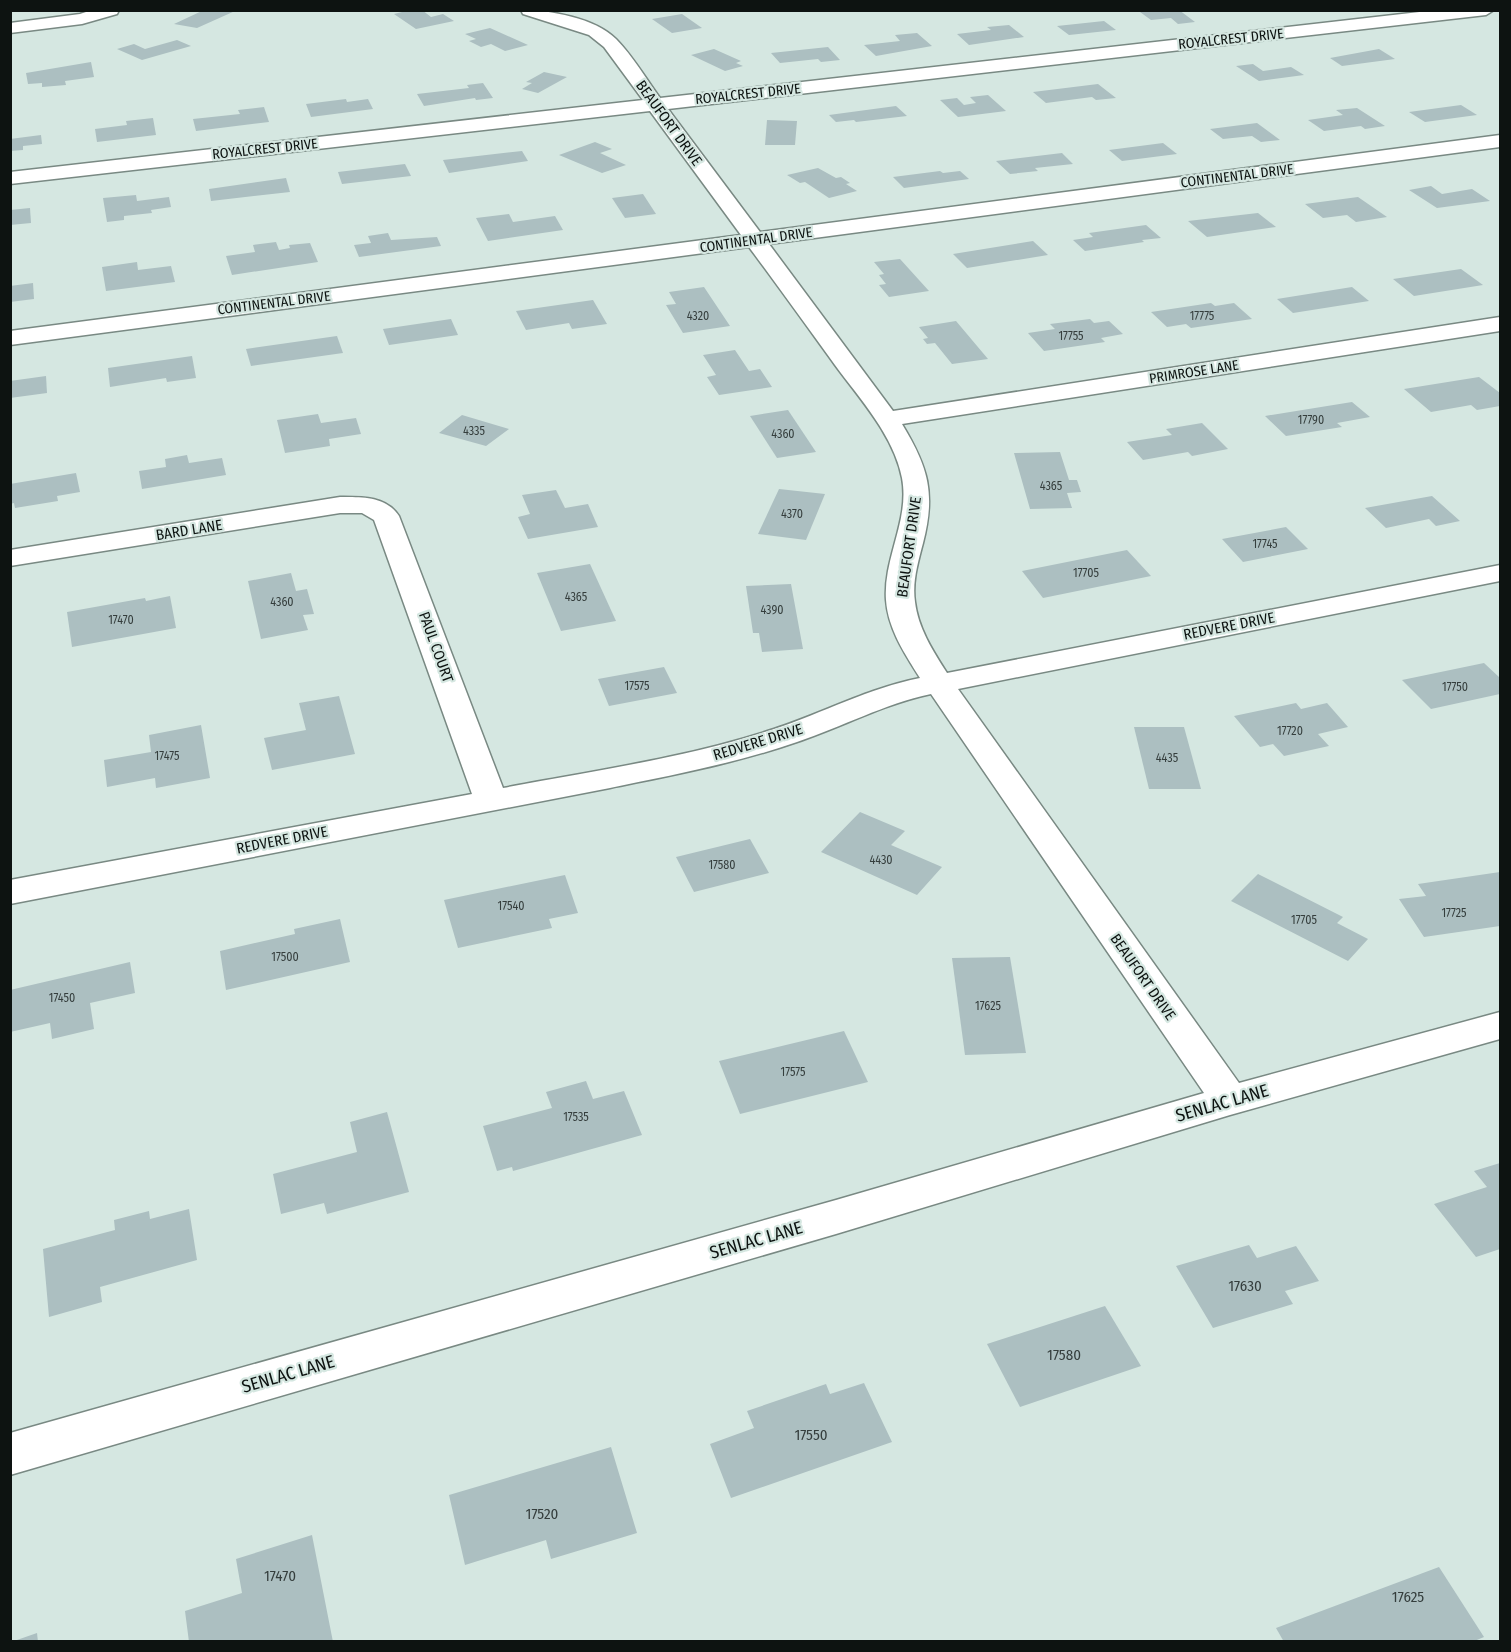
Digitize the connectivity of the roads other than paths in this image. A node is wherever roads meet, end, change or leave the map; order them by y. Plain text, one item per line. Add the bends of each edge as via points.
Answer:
1 (111, 10) edge
2 (529, 10) edge
3 (1486, 10) edge
4 (10, 28) edge
5 (654, 105) junction
6 (1500, 141) edge
7 (10, 178) edge
8 (755, 240) junction
9 (1500, 324) edge
10 (10, 338) edge
11 (887, 419) junction
12 (367, 505) joint
13 (10, 558) edge
14 (1500, 573) edge
15 (938, 683) junction
16 (491, 800) junction
17 (10, 892) edge
18 (1500, 1026) edge
19 (1230, 1100) junction
20 (10, 1454) edge

1 - 4 street via 82,19
2 - 5 street, BEAUFORT DRIVE via 595,31 621,56
3 - 5 street, ROYALCREST DRIVE
5 - 7 street, ROYALCREST DRIVE
5 - 8 street, BEAUFORT DRIVE
6 - 8 street, CONTINENTAL DRIVE
8 - 10 street, CONTINENTAL DRIVE
8 - 11 street, BEAUFORT DRIVE
9 - 11 street, PRIMROSE LANE
11 - 15 street, BEAUFORT DRIVE via 911,461 918,491 900,599 909,635
12 - 13 street, BARD LANE via 340,505
12 - 16 street, PAUL COURT via 386,516
14 - 15 street, REDVERE DRIVE
15 - 16 street, REDVERE DRIVE via 902,691 785,736 708,757
15 - 19 street, BEAUFORT DRIVE
16 - 17 street, REDVERE DRIVE
18 - 19 street, SENLAC LANE
19 - 20 street, SENLAC LANE

